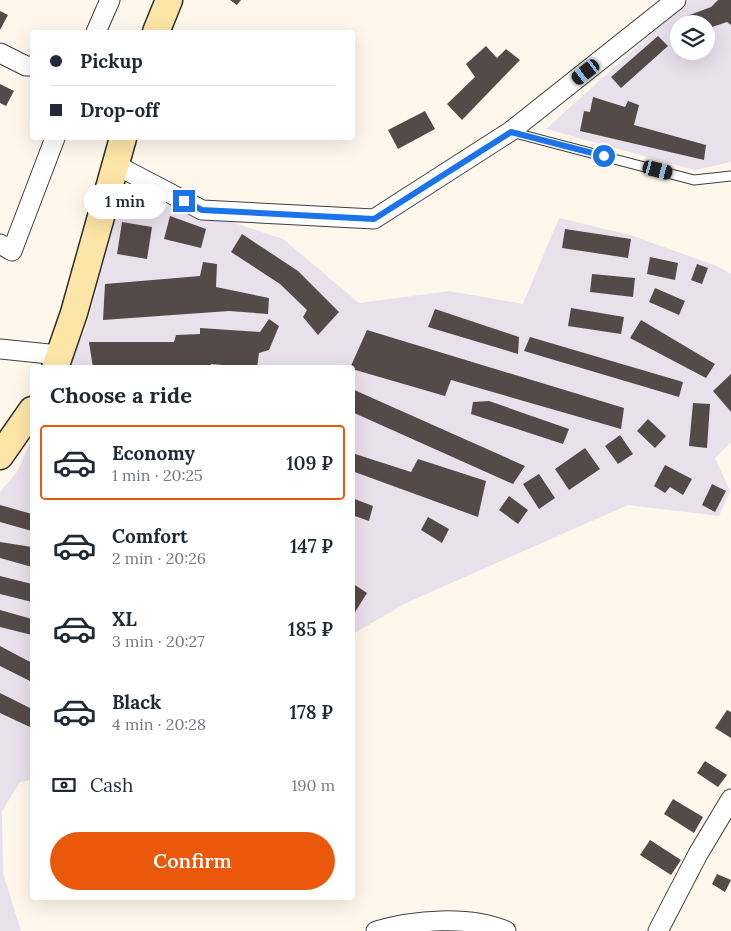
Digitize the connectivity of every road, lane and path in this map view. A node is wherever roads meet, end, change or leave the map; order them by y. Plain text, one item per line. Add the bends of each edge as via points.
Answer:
1 (110, 0) edge
2 (169, 0) edge
3 (676, 0) edge
4 (97, 30) edge
5 (157, 30) edge
6 (0, 53) edge
7 (30, 66) edge
8 (511, 132) junction
9 (54, 140) edge
10 (122, 140) edge
11 (114, 164) junction
12 (731, 176) edge
13 (6, 248) edge
14 (0, 349) edge
15 (57, 361) edge
16 (30, 413) edge
17 (0, 456) edge
18 (731, 799) edge
19 (376, 931) edge
20 (506, 931) edge
21 (658, 931) edge

1 - 4 street
2 - 5 street
3 - 8 street
6 - 7 street
8 - 11 street via 374,219 202,210
8 - 12 lane via 694,180
9 - 13 street
10 - 11 street
11 - 15 street via 74,313
14 - 15 street
16 - 17 street
18 - 21 street
19 - 20 street via 404,922 491,925

